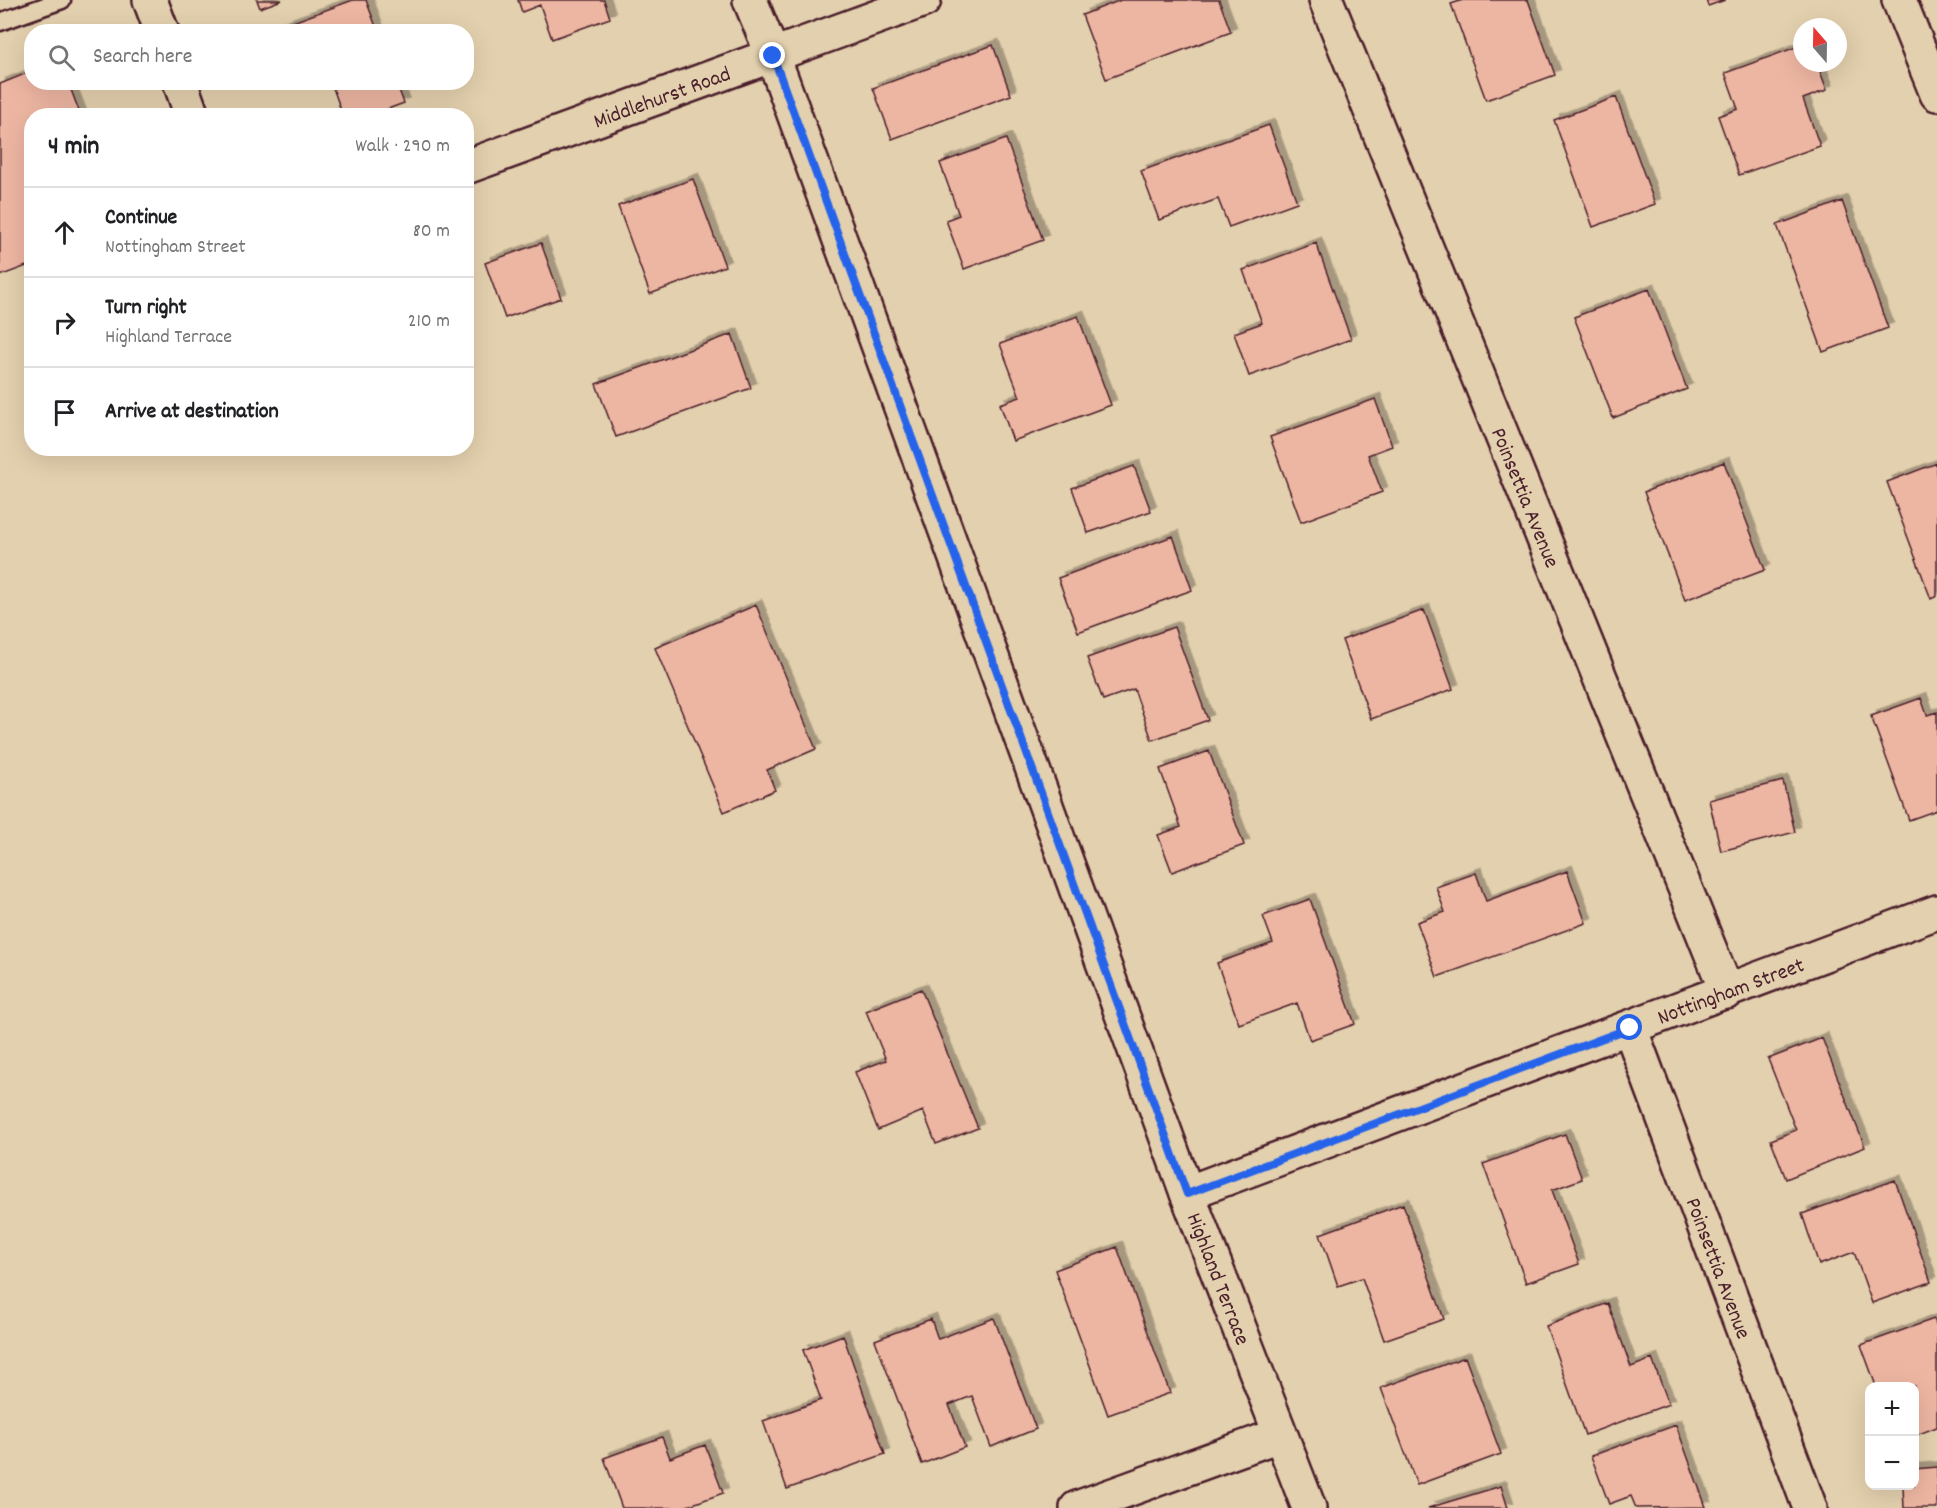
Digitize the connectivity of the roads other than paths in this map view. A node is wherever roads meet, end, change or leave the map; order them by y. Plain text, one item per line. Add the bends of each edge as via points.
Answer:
1 (62, 0) edge
2 (150, 0) edge
3 (750, 0) edge
4 (924, 0) edge
5 (1326, 0) edge
6 (1899, 0) edge
7 (0, 22) edge
8 (159, 24) edge
9 (773, 56) junction
10 (183, 90) edge
11 (1937, 94) edge
12 (189, 108) edge
13 (474, 164) edge
14 (1937, 912) edge
15 (1727, 992) junction
16 (1630, 1028) junction
17 (1187, 1194) junction
18 (1279, 1435) junction
19 (1077, 1508) edge
20 (1309, 1508) edge
21 (1810, 1508) edge

1 - 7 lane
2 - 8 street
3 - 9 street, Highland Terrace
4 - 9 street, Middlehurst Road
5 - 15 street, Poinsettia Avenue
6 - 11 street
9 - 13 street, Middlehurst Road
9 - 17 street, Highland Terrace
10 - 12 street
14 - 15 street, Nottingham Street
15 - 16 street, Nottingham Street
16 - 17 street, Nottingham Street
16 - 21 street, Poinsettia Avenue
17 - 18 street, Highland Terrace
18 - 19 street
18 - 20 street, Highland Terrace

